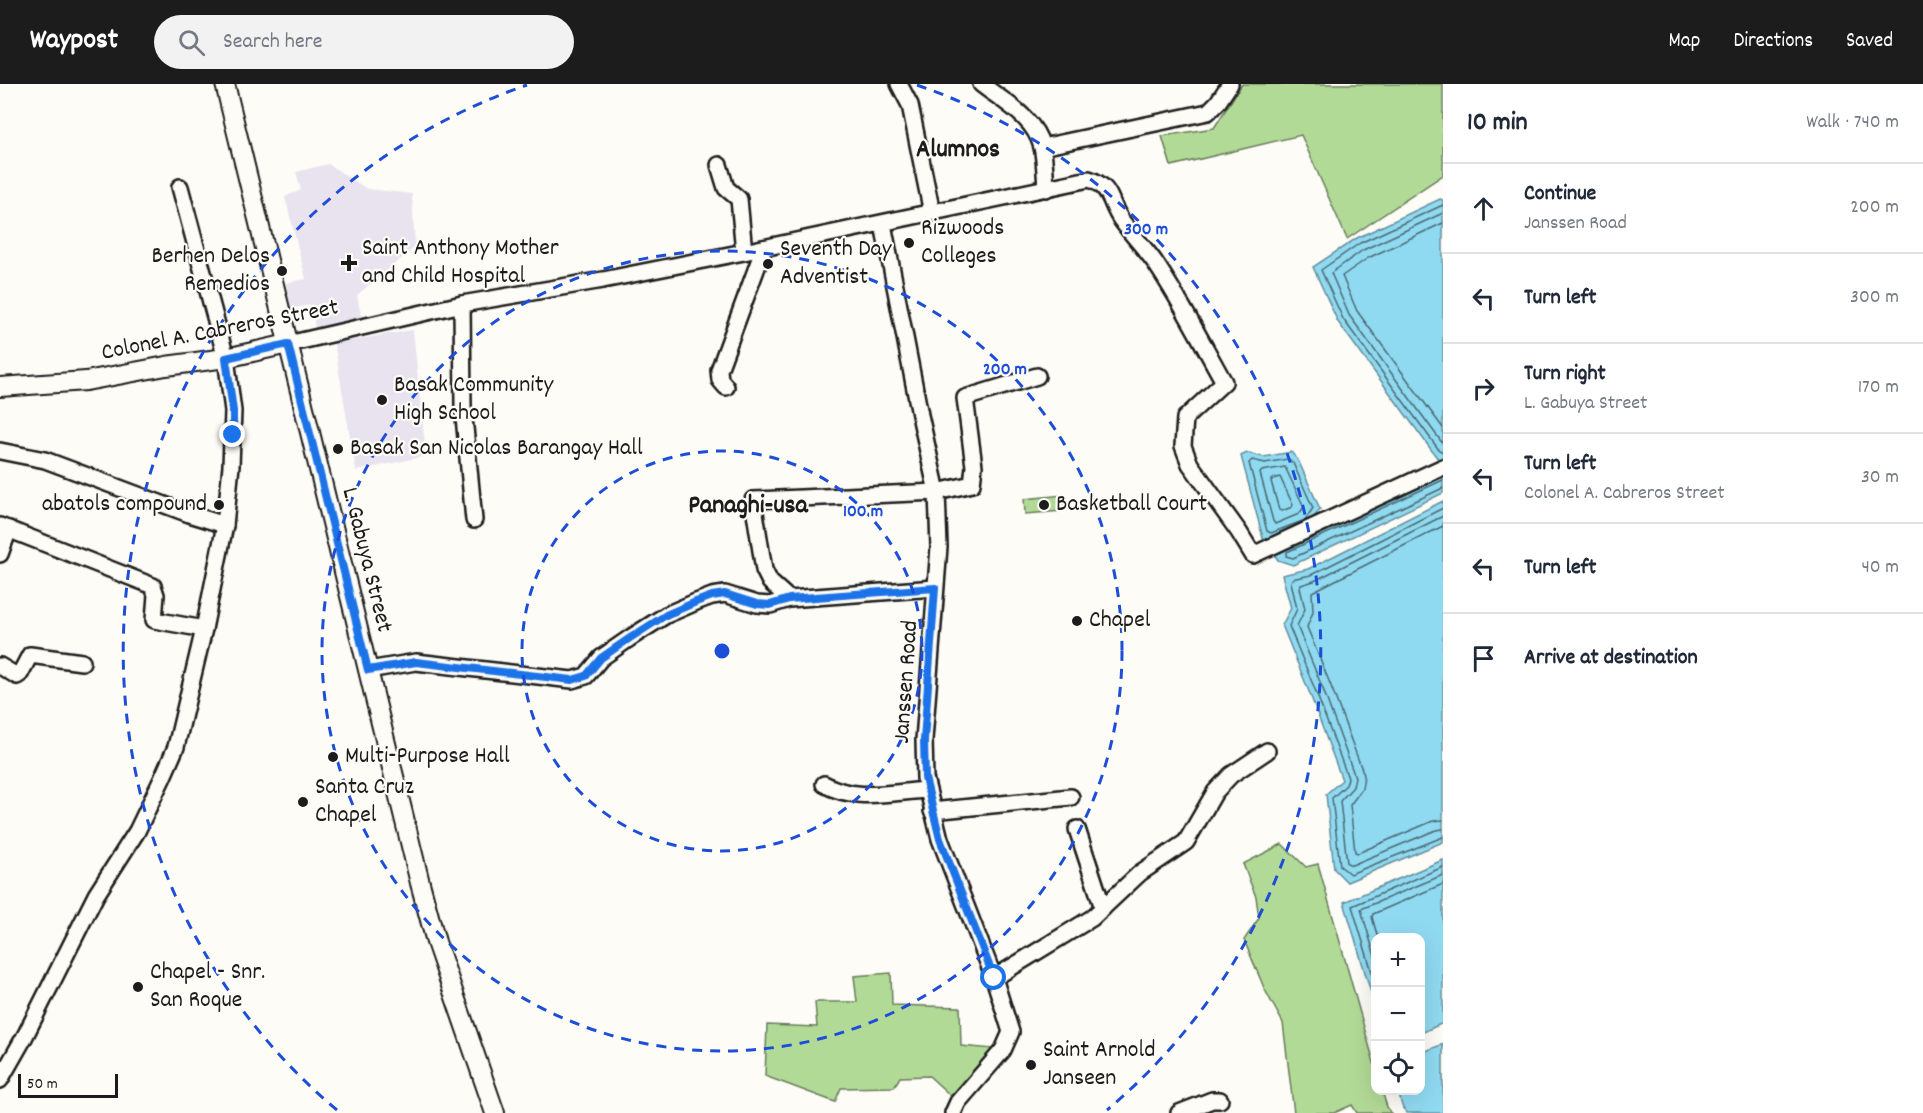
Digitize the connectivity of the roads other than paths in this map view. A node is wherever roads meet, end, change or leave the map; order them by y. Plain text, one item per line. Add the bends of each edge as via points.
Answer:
1 (225, 84) edge
2 (899, 84) edge
3 (981, 84) edge
4 (1230, 84) edge
5 (1042, 147) junction
6 (719, 165) dead end
7 (180, 187) dead end
8 (1046, 189) junction
9 (932, 213) junction
10 (883, 224) junction
11 (764, 248) junction
12 (744, 252) junction
13 (462, 304) junction
14 (288, 344) junction
15 (226, 358) junction
16 (1037, 376) dead end
17 (0, 387) edge
18 (726, 387) dead end
19 (0, 451) edge
20 (1443, 467) edge
21 (937, 492) junction
22 (474, 520) dead end
23 (225, 525) junction
24 (5, 528) edge
25 (0, 554) edge
26 (935, 588) junction
27 (789, 599) junction
28 (204, 629) junction
29 (82, 662) dead end
30 (0, 666) edge
31 (368, 670) junction
32 (1267, 752) dead end
33 (824, 784) dead end
34 (927, 790) junction
35 (1071, 797) dead end
36 (932, 811) junction
37 (1077, 829) dead end
38 (1103, 908) junction
39 (994, 978) junction
40 (0, 1080) edge
41 (1220, 1100) dead end
42 (495, 1113) edge
43 (953, 1113) edge
44 (1179, 1113) edge

1 - 14 street, L. Gabuya Street
2 - 9 street via 910,105
3 - 5 street via 1022,115
4 - 5 street via 1208,112
5 - 8 street
6 - 12 street via 726,188 739,199
7 - 15 street
8 - 9 street, Colonel A. Cabreros Street
8 - 20 street, Colonel A. Cabreros Street via 1089,179 1101,183 1120,220 1154,261 1176,296 1224,382 1185,418 1183,446 1190,464 1253,555
9 - 10 street, Colonel A. Cabreros Street
10 - 11 street, Colonel A. Cabreros Street
10 - 21 street, Janssen Road
11 - 12 street, Colonel A. Cabreros Street
11 - 18 street via 719,370
12 - 13 street, Colonel A. Cabreros Street
13 - 14 street, Colonel A. Cabreros Street
13 - 22 street via 463,407
14 - 15 street, Colonel A. Cabreros Street
14 - 31 street, L. Gabuya Street
15 - 17 street, Colonel A. Cabreros Street via 86,381
15 - 23 street via 233,435
16 - 21 street via 965,399 974,480 972,484
19 - 23 street via 45,460
21 - 26 street, Janssen Road via 939,547
21 - 27 street via 753,500 764,570 770,582
23 - 28 street
24 - 25 street
24 - 28 street via 153,586 154,620
26 - 27 street
26 - 34 street, Janssen Road via 924,740
27 - 31 street via 770,605 725,594 712,596 666,615 601,658 586,676 572,680 416,662
28 - 40 street via 176,747 162,779 136,831 96,895
29 - 30 street via 30,655 18,676
31 - 42 street, L. Gabuya Street via 436,942
32 - 38 street via 1231,775 1215,792 1186,842 1140,873
33 - 34 street via 837,792 854,795
34 - 36 street, Janssen Road
35 - 36 street
36 - 39 street, Janssen Road
37 - 38 street
38 - 39 street
39 - 43 street, Janssen Road via 1011,1032 1003,1050
41 - 44 street

